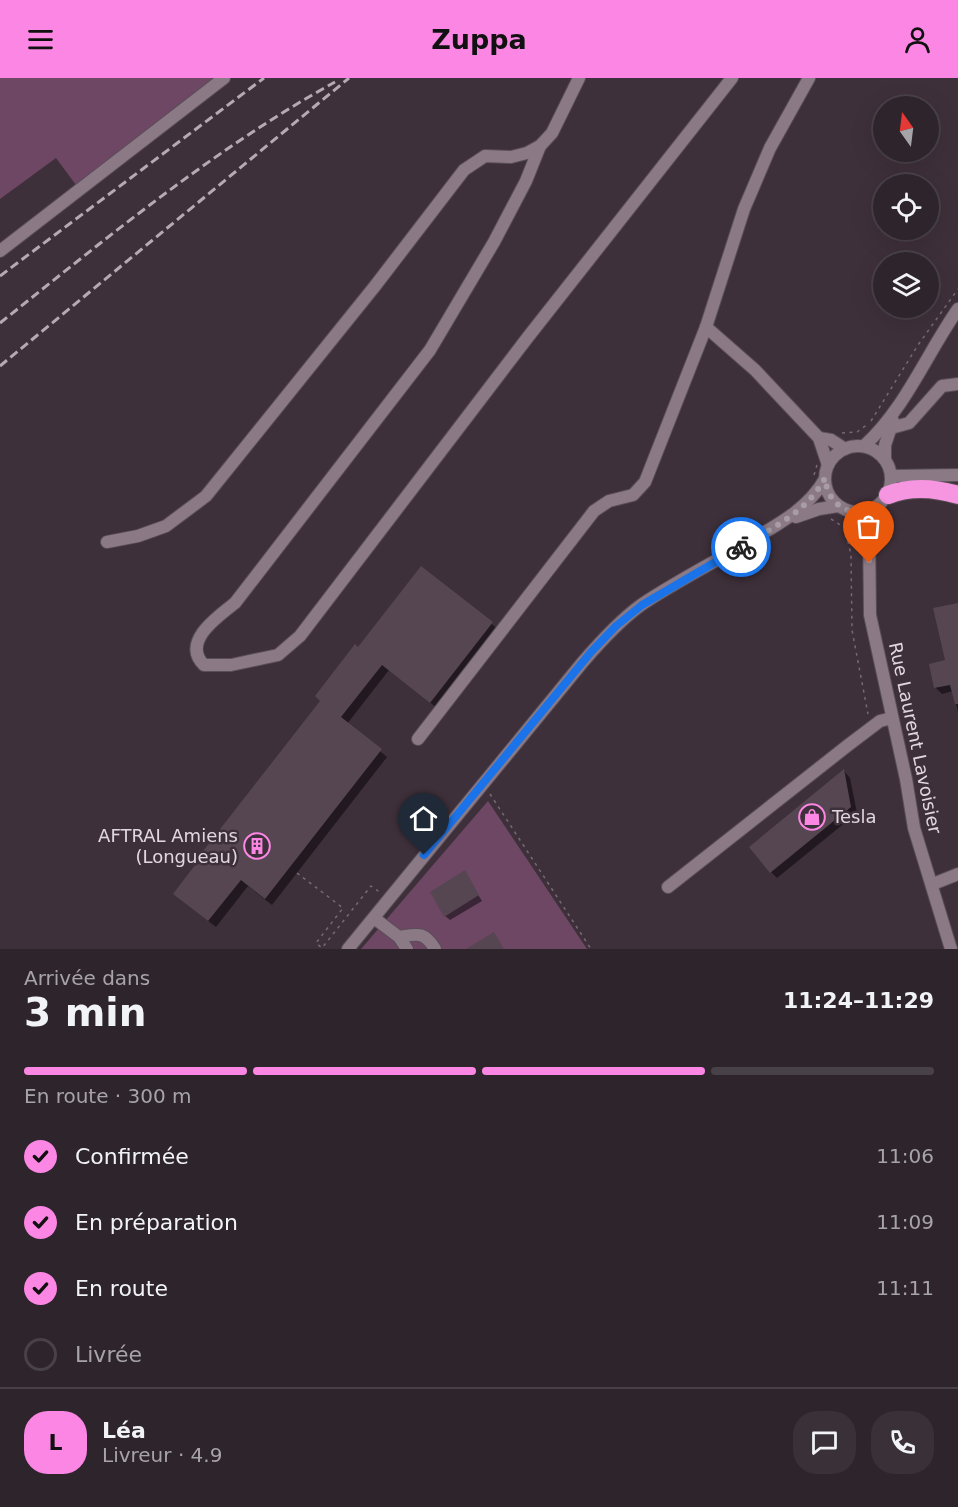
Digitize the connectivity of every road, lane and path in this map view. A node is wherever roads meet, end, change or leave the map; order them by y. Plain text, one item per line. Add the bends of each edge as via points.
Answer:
1 (224, 78) edge
2 (579, 78) edge
3 (732, 78) edge
4 (809, 78) edge
5 (540, 146) junction
6 (0, 251) edge
7 (958, 289) edge
8 (958, 309) edge
9 (706, 327) junction
10 (958, 384) edge
11 (894, 413) junction
12 (891, 428) junction
13 (824, 442) junction
14 (864, 446) junction
15 (845, 449) junction
16 (885, 459) junction
17 (828, 465) junction
18 (958, 475) edge
19 (892, 476) junction
20 (819, 478) junction
21 (888, 495) junction
22 (958, 495) edge
23 (838, 506) junction
24 (819, 509) junction
25 (872, 510) junction
26 (854, 513) junction
27 (781, 523) junction
28 (869, 531) junction
29 (107, 542) dead end
30 (892, 718) junction
31 (872, 727) junction
32 (418, 739) dead end
33 (484, 783) junction
34 (297, 873) dead end
35 (957, 877) edge
36 (933, 884) junction
37 (668, 888) dead end
38 (389, 899) junction
39 (374, 918) junction
40 (399, 937) junction
41 (348, 949) edge
42 (406, 949) edge
43 (435, 949) edge
44 (591, 949) edge
45 (951, 949) edge

1 - 6 street
2 - 5 street via 552,133
3 - 5 street via 300,636 278,655 231,665 204,665 196,653 199,636 235,603 430,350 494,242
4 - 9 street via 770,148 744,209
5 - 29 street via 511,157 485,156 464,170 206,496 166,526
7 - 13 path via 870,424
8 - 11 street
9 - 13 street via 755,370
9 - 32 street via 645,482 633,495 609,501 594,511
10 - 12 street via 942,386 909,423
11 - 12 street
11 - 14 street
12 - 16 street
13 - 15 street
13 - 17 street
13 - 20 path via 818,455
14 - 15 street
14 - 16 street
15 - 17 street
16 - 19 street
17 - 20 street
18 - 19 street
19 - 21 street
20 - 23 street
20 - 27 street via 818,490
21 - 22 highway via 909,489
21 - 25 street
23 - 24 street
23 - 26 street
24 - 27 street
24 - 31 path via 845,528 850,545 852,630
25 - 26 street
25 - 28 street, Rue Laurent Lavoisier
26 - 28 street
27 - 33 street via 642,605 616,626
28 - 30 street, Rue Laurent Lavoisier via 870,615
30 - 31 street
30 - 36 street, Rue Laurent Lavoisier via 914,828
31 - 37 street
33 - 38 street
33 - 44 path
34 - 38 path via 343,908 316,944 322,948 371,886
35 - 36 street
36 - 45 street, Rue Laurent Lavoisier
38 - 39 street
39 - 40 street
39 - 41 street
40 - 42 street
40 - 43 street via 423,935

